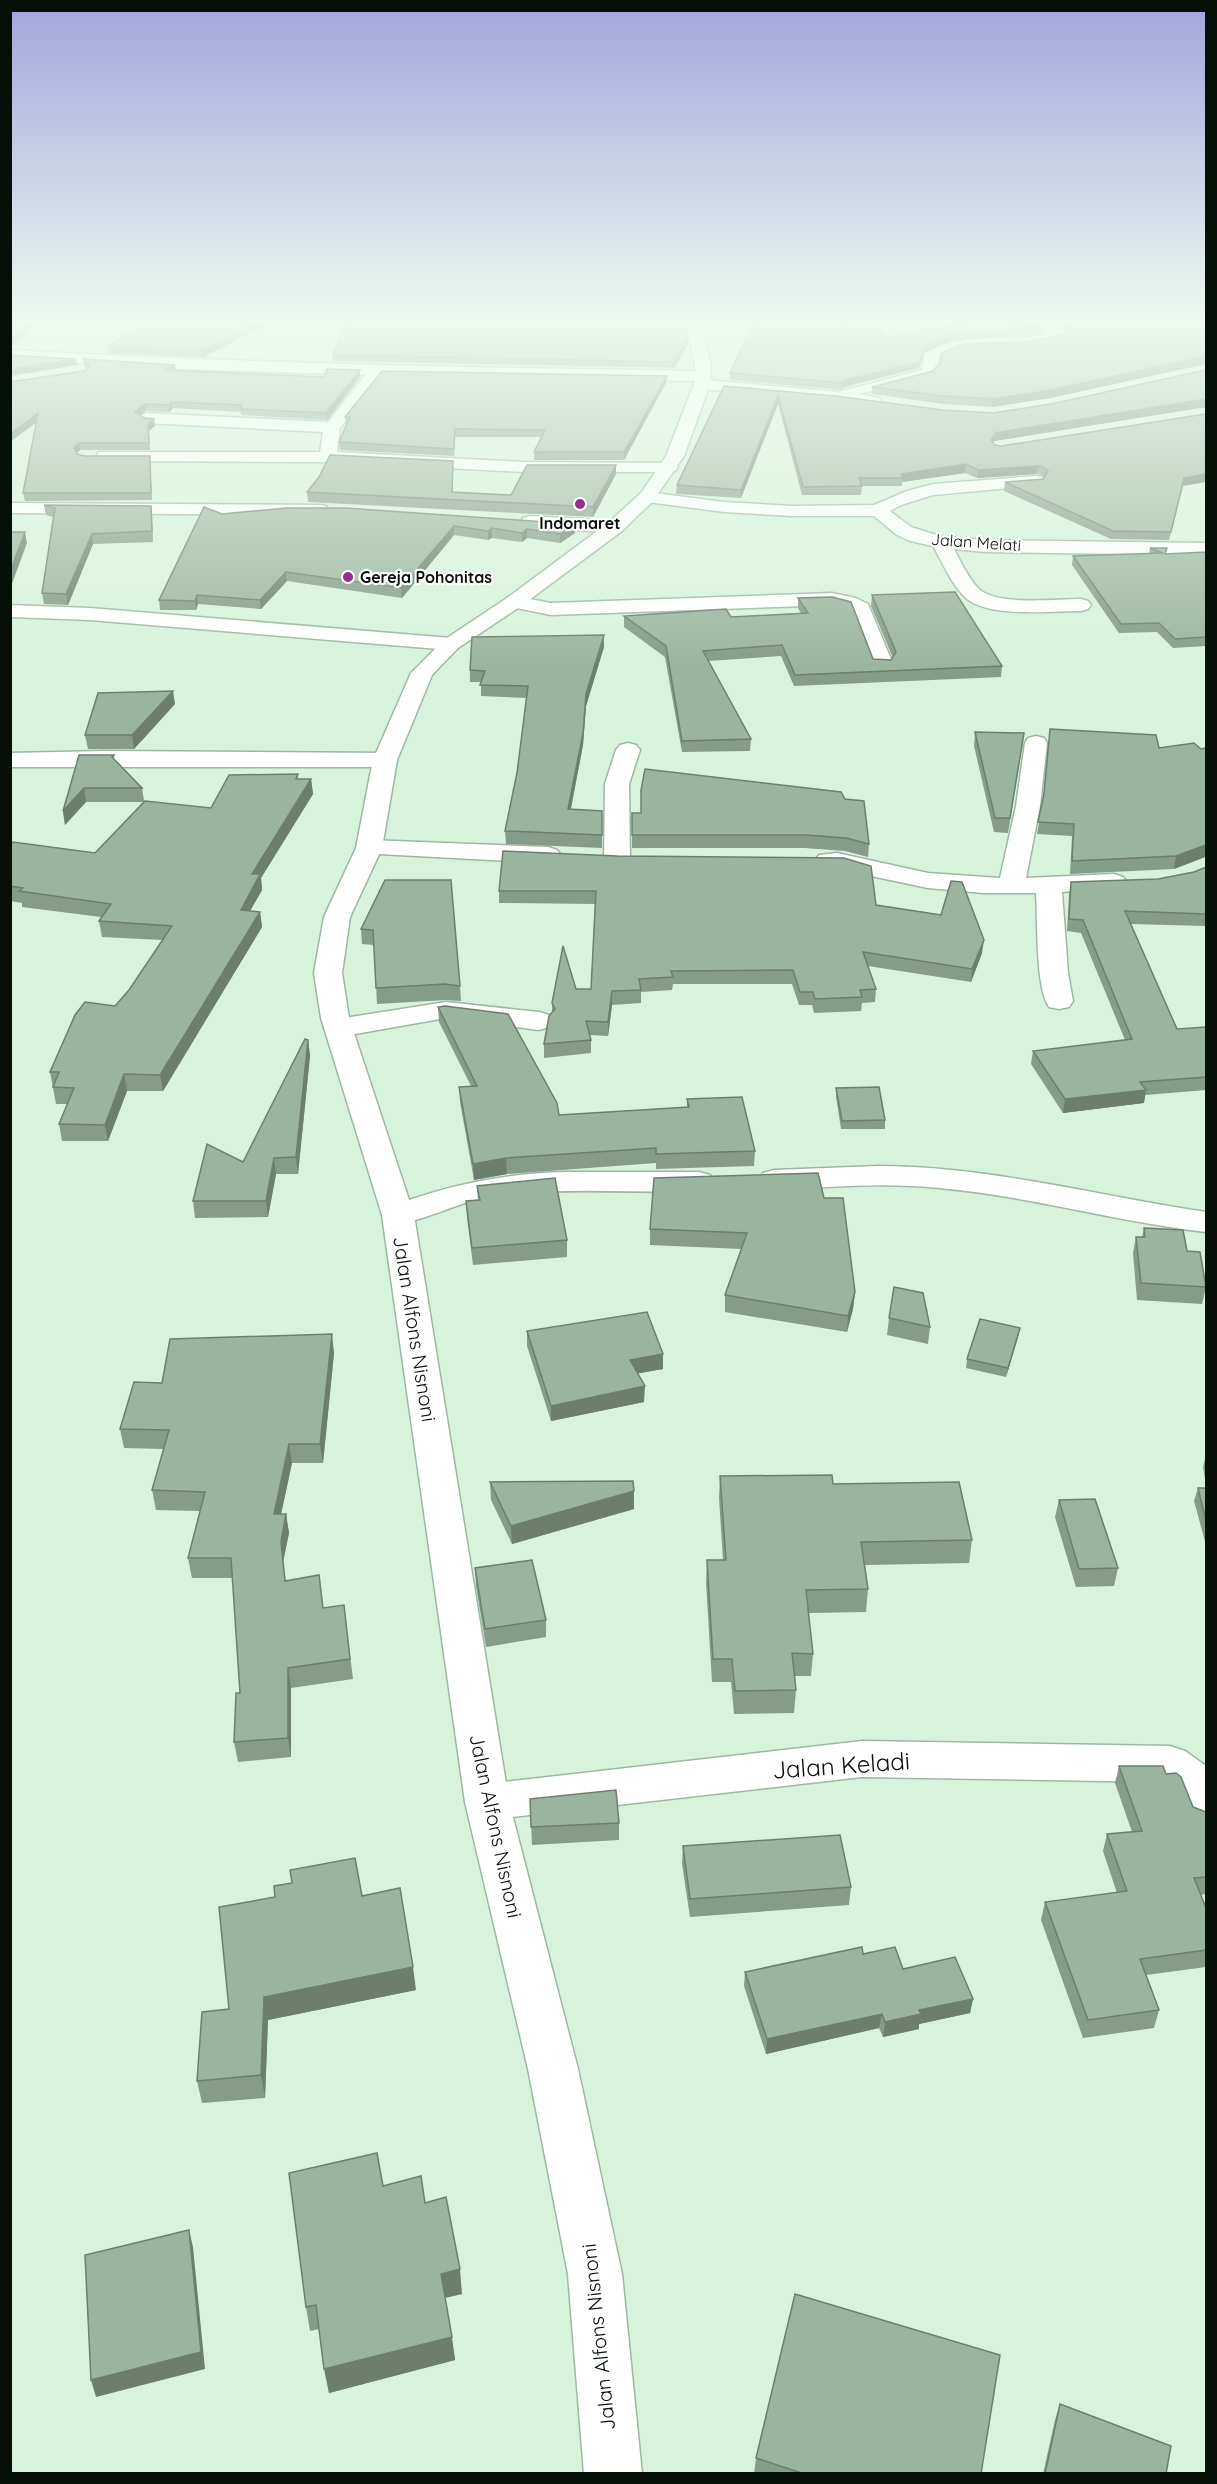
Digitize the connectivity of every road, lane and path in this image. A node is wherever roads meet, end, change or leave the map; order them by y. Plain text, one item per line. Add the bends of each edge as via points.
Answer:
1 (331, 436) edge
2 (681, 436) edge
3 (86, 456) edge
4 (328, 457) junction
5 (669, 467) junction
6 (1036, 481) edge
7 (647, 497) junction
8 (10, 508) edge
9 (334, 510) edge
10 (878, 510) junction
11 (513, 521) edge
12 (615, 527) junction
13 (940, 542) junction
14 (1206, 549) edge
15 (514, 602) junction
16 (1081, 605) dead end
17 (10, 611) edge
18 (451, 644) junction
19 (882, 664) edge
20 (1036, 743) dead end
21 (628, 750) dead end
22 (10, 760) edge
23 (385, 760) junction
24 (369, 848) junction
25 (805, 858) edge
26 (1140, 881) edge
27 (1049, 885) junction
28 (1011, 886) junction
29 (1059, 1001) dead end
30 (539, 1021) dead end
31 (338, 1028) junction
32 (398, 1215) junction
33 (1206, 1222) edge
34 (487, 1802) junction
35 (1206, 1812) edge
36 (613, 2474) edge

1 - 4 street
2 - 5 street, Jalan Alfons Nisnoni
3 - 4 street
4 - 5 street via 524,467
5 - 7 street, Jalan Alfons Nisnoni
6 - 10 street via 934,491 890,502
7 - 10 street via 792,511
7 - 12 street, Jalan Alfons Nisnoni
8 - 9 street
10 - 13 street, Jalan Melati via 904,531
11 - 12 street
12 - 15 street, Jalan Alfons Nisnoni
13 - 14 street, Jalan Melati
13 - 16 street via 976,596 1029,606
15 - 18 street, Jalan Alfons Nisnoni
15 - 19 street via 551,609 832,599 861,608
17 - 18 street
18 - 23 street, Jalan Alfons Nisnoni via 422,673
20 - 28 street
21 - 24 street via 617,784 605,857
22 - 23 street
23 - 24 street, Jalan Alfons Nisnoni
24 - 31 street, Jalan Alfons Nisnoni via 338,917 328,973
25 - 28 street via 845,861 898,876 964,885
26 - 27 street
27 - 28 street
27 - 29 street
30 - 31 street via 446,1010
31 - 32 street, Jalan Alfons Nisnoni
32 - 33 street via 452,1195 487,1188 876,1176 983,1183
32 - 34 street, Jalan Alfons Nisnoni
34 - 35 street, Jalan Keladi via 862,1759 1170,1764 1196,1782
34 - 36 street, Jalan Alfons Nisnoni via 553,2069 595,2274

